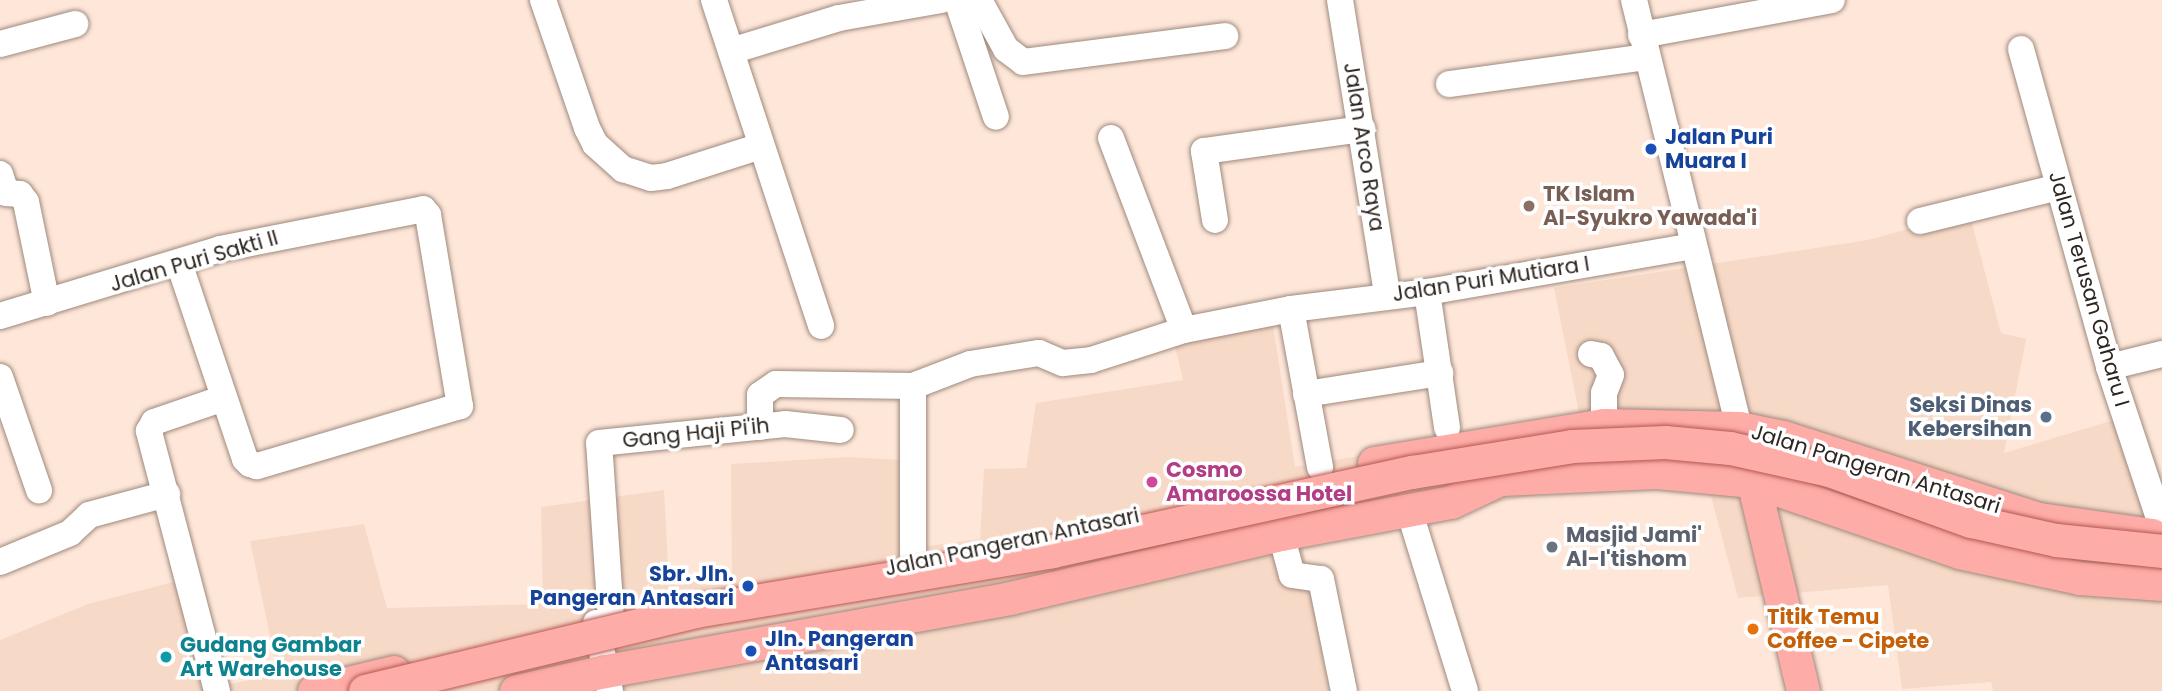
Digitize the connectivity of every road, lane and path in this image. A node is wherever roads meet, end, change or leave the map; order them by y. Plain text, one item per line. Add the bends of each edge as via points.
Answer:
1 (543, 0) edge
2 (714, 0) edge
3 (942, 0) edge
4 (957, 0) edge
5 (979, 0) edge
6 (1339, 0) edge
7 (1634, 0) edge
8 (1816, 1) edge
9 (75, 24) dead end
10 (1225, 36) dead end
11 (0, 44) edge
12 (1644, 46) junction
13 (2021, 50) dead end
14 (731, 51) junction
15 (1449, 84) dead end
16 (996, 117) dead end
17 (1362, 129) junction
18 (1111, 138) dead end
19 (761, 146) junction
20 (0, 174) edge
21 (2058, 187) junction
22 (1216, 220) dead end
23 (1920, 221) dead end
24 (1692, 246) junction
25 (179, 263) junction
26 (1427, 292) junction
27 (1387, 295) junction
28 (47, 303) junction
29 (1291, 309) junction
30 (0, 316) edge
31 (821, 326) dead end
32 (1184, 330) junction
33 (1591, 354) dead end
34 (2162, 354) edge
35 (2109, 367) junction
36 (1440, 373) junction
37 (0, 376) edge
38 (913, 386) junction
39 (1306, 394) junction
40 (224, 398) junction
41 (1604, 425) junction
42 (760, 427) junction
43 (1447, 428) dead end
44 (1739, 428) junction
45 (841, 430) dead end
46 (1320, 467) dead end
47 (1500, 479) junction
48 (1747, 489) junction
49 (39, 490) dead end
50 (167, 494) junction
51 (1409, 510) junction
52 (2162, 527) edge
53 (1281, 534) junction
54 (2162, 536) edge
55 (2162, 551) edge
56 (0, 562) edge
57 (913, 564) junction
58 (2162, 584) edge
59 (603, 620) junction
60 (607, 681) edge
61 (217, 691) edge
62 (314, 691) edge
63 (365, 691) edge
64 (456, 691) edge
65 (516, 691) edge
66 (1344, 691) edge
67 (1465, 691) edge
68 (1803, 691) edge

1 - 19 street via 587,128 595,144 623,169 651,178 667,176
2 - 14 street
3 - 14 street via 839,19
4 - 16 street
5 - 10 street via 1006,48 1023,62
6 - 17 street, Jalan Arco Raya
7 - 12 street
8 - 12 street
9 - 11 street
12 - 15 street
12 - 24 street
13 - 21 street, Jalan Terusan Gaharu I
14 - 19 street
17 - 22 street via 1204,151
17 - 27 street, Jalan Arco Raya
18 - 32 street
19 - 31 street via 792,226
20 - 28 street via 6,193 20,194 26,202
21 - 23 street
21 - 35 street, Jalan Terusan Gaharu I
24 - 26 street, Jalan Puri Mutiara I
24 - 44 street
25 - 28 street, Jalan Puri Sakti II
25 - 40 street
25 - 40 street, Jalan Puri Sakti II via 220,249 415,208 428,215 458,409 257,466 245,459
26 - 27 street, Jalan Puri Mutiara I
26 - 36 street
27 - 29 street, Jalan Puri Mutiara I
28 - 30 street, Jalan Puri Sakti II
29 - 32 street, Jalan Puri Mutiara I
29 - 39 street
32 - 38 street, Jalan Puri Mutiara I via 1091,360 1063,363 1039,353 970,364
33 - 41 street via 1601,356 1611,374 1604,393
34 - 35 street
35 - 52 street, Jalan Terusan Gaharu I
36 - 39 street
36 - 43 street
37 - 49 street
38 - 42 street via 776,384 760,395
38 - 57 street
39 - 46 street
40 - 50 street via 149,424
41 - 44 main road, Jalan Pangeran Antasari
41 - 57 main road, Jalan Pangeran Antasari via 1407,456
42 - 45 street, Gang Haji Pi'ih via 785,424
42 - 59 street, Gang Haji Pi'ih via 599,443
44 - 48 main road
44 - 54 main road, Jalan Pangeran Antasari via 1783,437 2038,519
47 - 48 main road via 1656,472
47 - 51 main road via 1451,502
47 - 64 main road via 1453,481 1028,574 703,631
48 - 58 main road via 1959,552 2079,578
48 - 68 main road
50 - 56 street via 89,515 70,533
50 - 61 street
51 - 53 main road
51 - 67 street
53 - 60 main road via 1010,598
53 - 66 street via 1292,575 1321,579
55 - 63 main road, bridge via 2056,540 1971,522 1829,470 1730,448 1665,442 1572,446 1412,472 1052,551 695,611
57 - 59 main road, Jalan Pangeran Antasari
59 - 60 street
59 - 62 main road, Jalan Pangeran Antasari
60 - 65 main road

